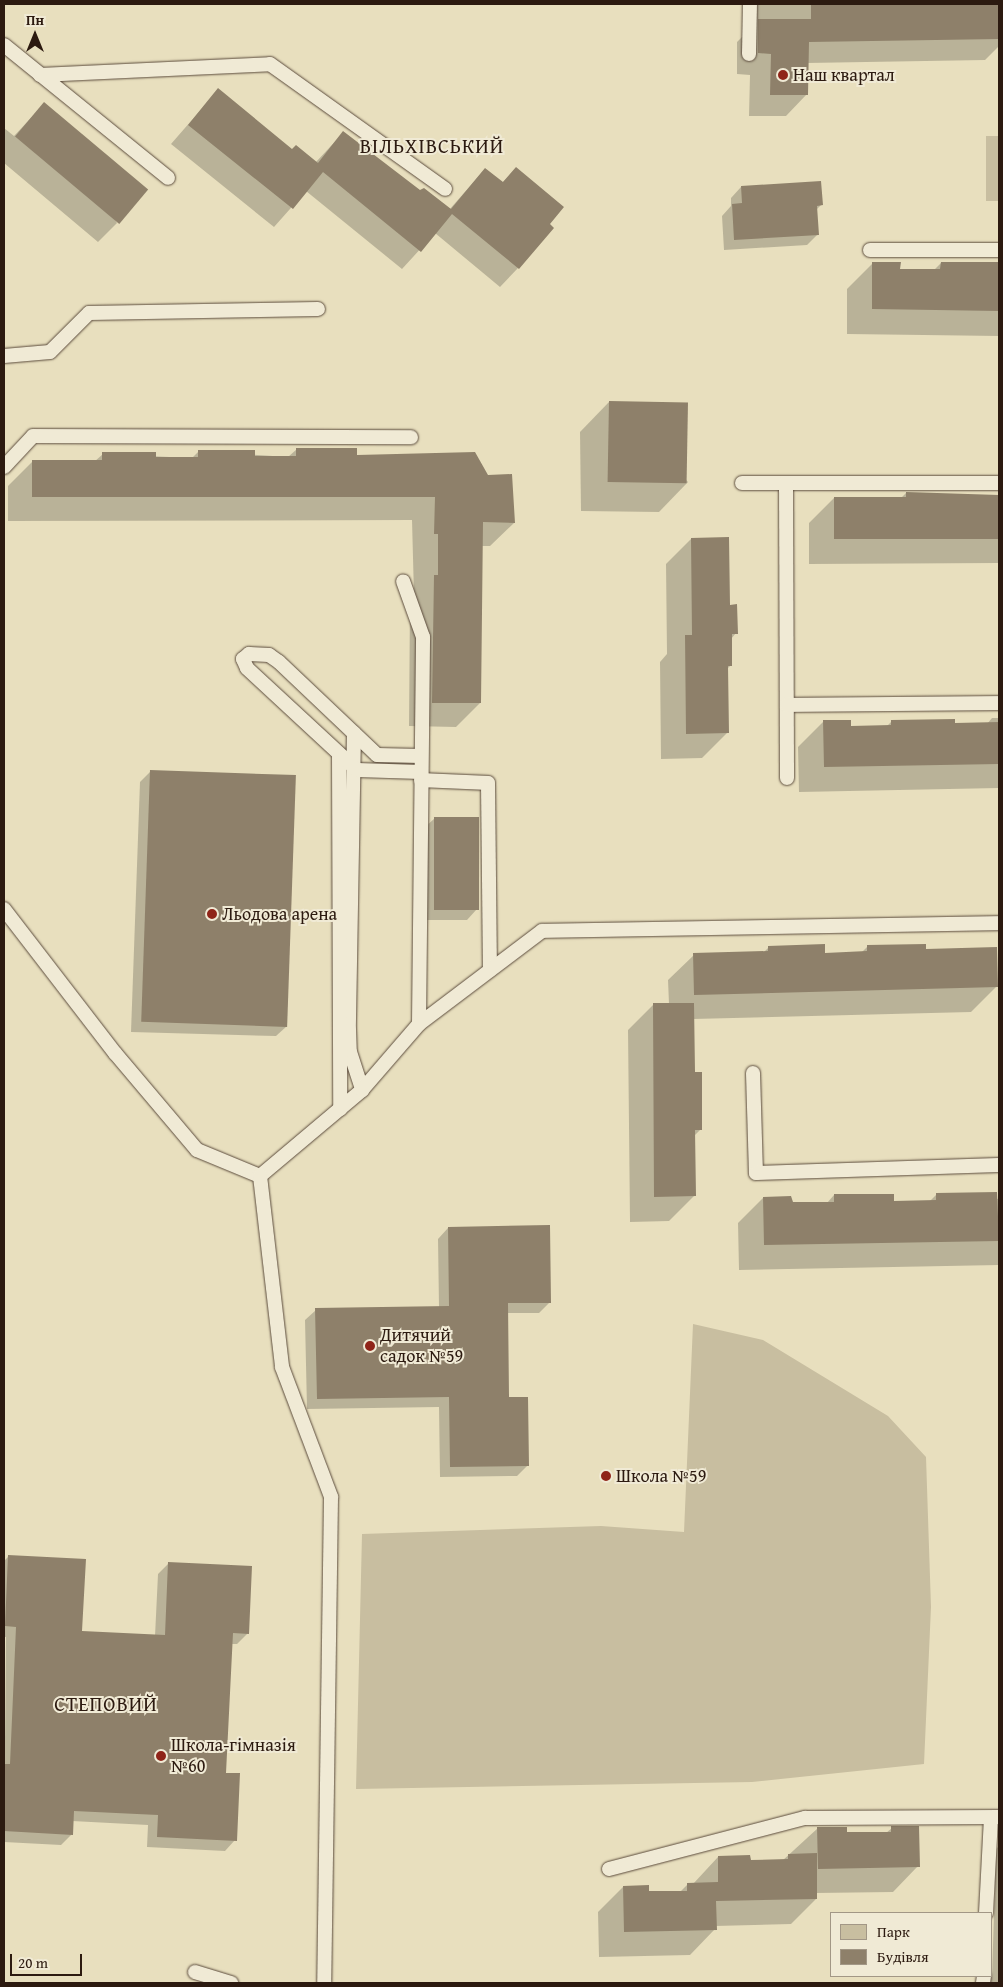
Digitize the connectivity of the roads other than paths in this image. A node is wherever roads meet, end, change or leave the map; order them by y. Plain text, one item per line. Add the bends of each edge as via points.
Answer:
1 (750, 4) edge
2 (4, 45) edge
3 (749, 54) dead end
4 (40, 75) junction
5 (168, 178) dead end
6 (445, 189) dead end
7 (870, 250) dead end
8 (999, 250) edge
9 (318, 310) dead end
10 (4, 356) edge
11 (411, 437) dead end
12 (4, 466) edge
13 (742, 483) dead end
14 (786, 483) junction
15 (999, 483) edge
16 (402, 581) dead end
17 (999, 703) edge
18 (787, 705) junction
19 (354, 733) junction
20 (339, 754) junction
21 (421, 756) junction
22 (353, 765) junction
23 (421, 776) junction
24 (787, 778) dead end
25 (4, 909) edge
26 (999, 923) edge
27 (490, 970) junction
28 (419, 1024) junction
29 (753, 1073) dead end
30 (362, 1090) junction
31 (340, 1109) junction
32 (999, 1165) edge
33 (260, 1176) junction
34 (995, 1818) edge
35 (609, 1869) dead end
36 (986, 1912) edge
37 (195, 1972) dead end
38 (231, 1983) edge
39 (324, 1983) edge

1 - 3 lane
2 - 4 lane
4 - 5 lane
4 - 6 lane via 270,64
7 - 8 lane
9 - 10 lane via 89,313 50,352
11 - 12 lane via 33,436
13 - 14 lane
14 - 15 lane
14 - 18 lane
16 - 21 lane via 423,637
17 - 18 lane
18 - 24 lane
19 - 20 lane via 279,662 269,655 245,655 243,664
19 - 21 lane via 377,755
19 - 22 lane
20 - 22 lane
20 - 31 lane
21 - 23 lane
22 - 23 lane via 357,770
22 - 30 lane via 349,1028 350,1052
23 - 27 lane via 488,783
23 - 28 lane
25 - 33 lane via 115,1053 197,1150
26 - 27 lane via 542,931
27 - 28 lane
28 - 30 lane
29 - 32 lane via 756,1173
30 - 31 lane
31 - 33 lane
33 - 39 lane via 282,1367 331,1497
34 - 35 lane via 805,1818
34 - 36 lane
37 - 38 lane

